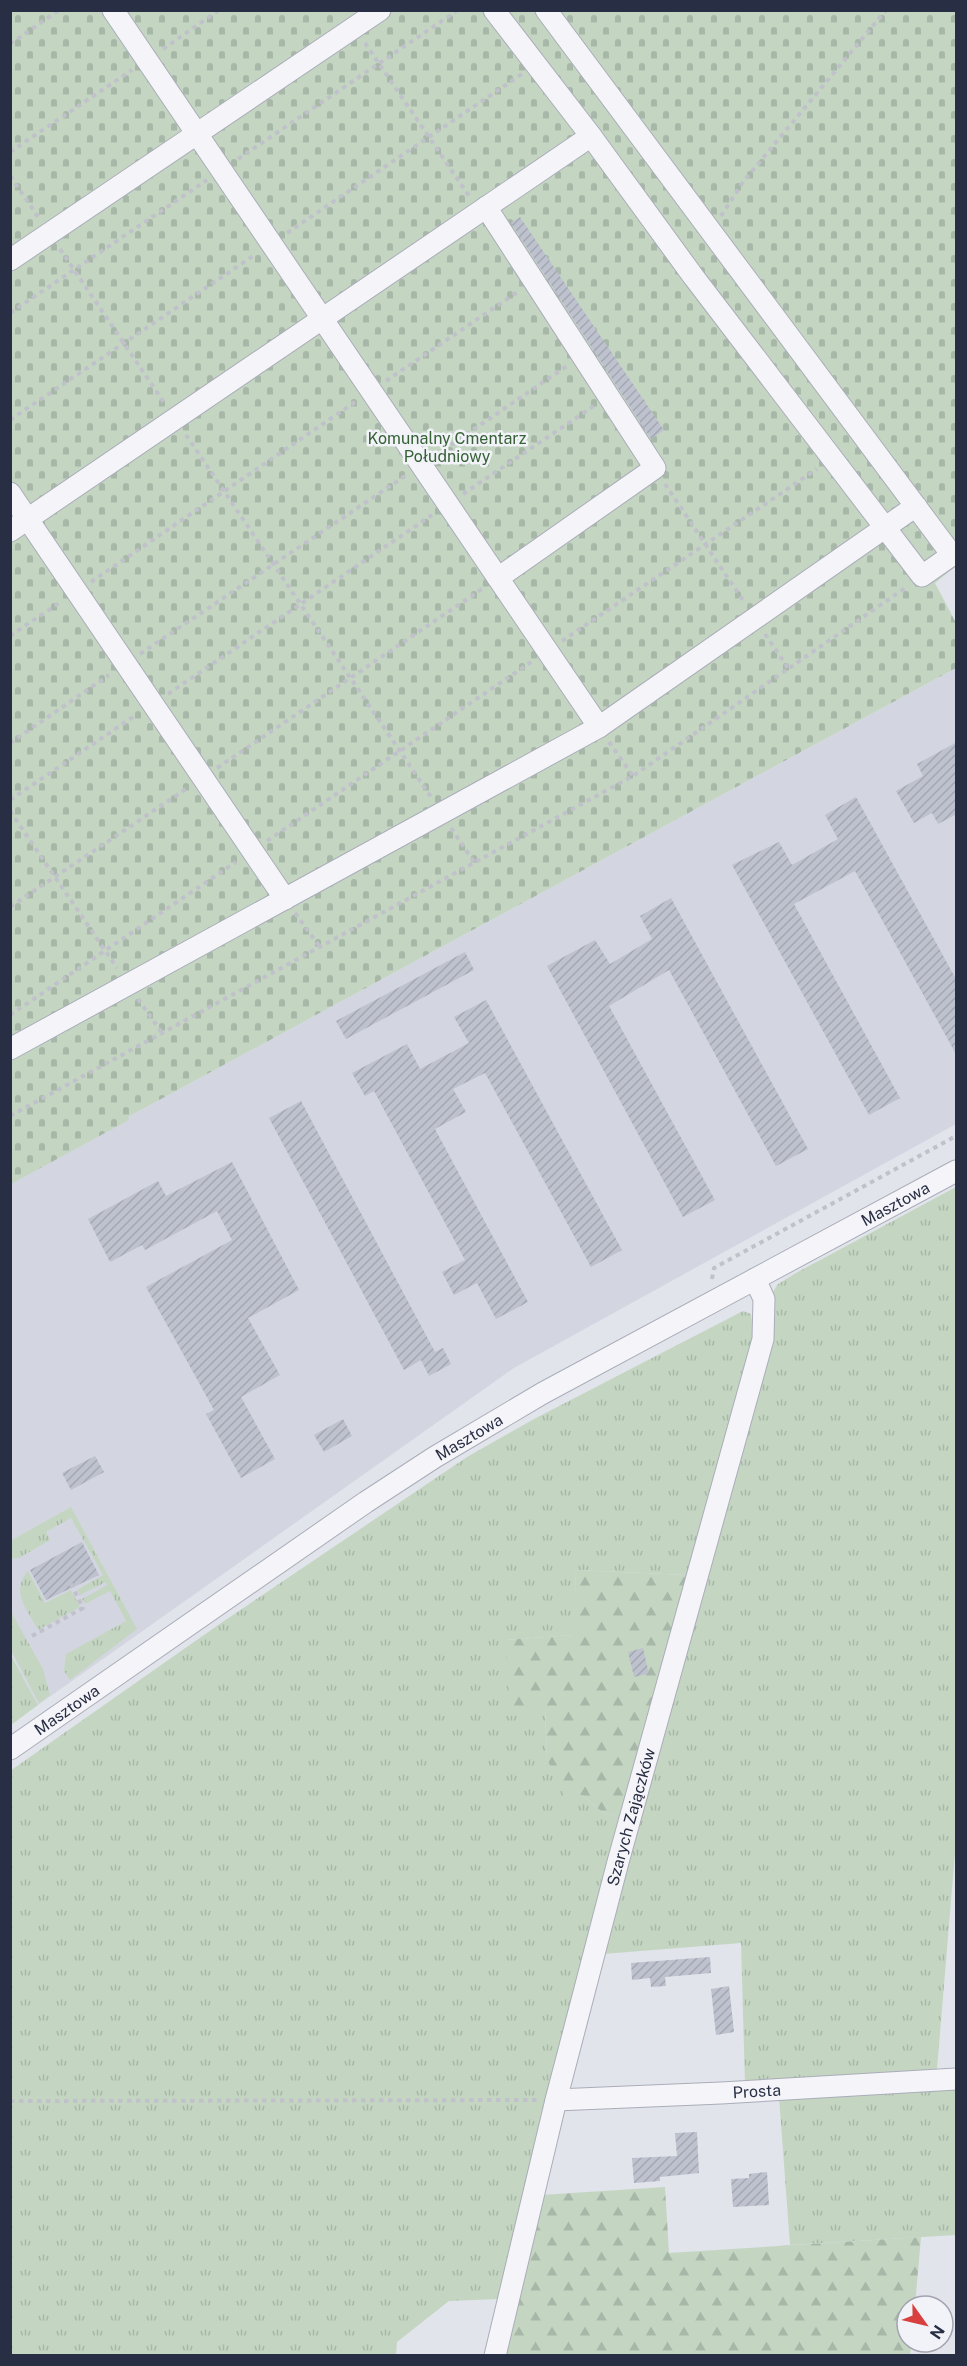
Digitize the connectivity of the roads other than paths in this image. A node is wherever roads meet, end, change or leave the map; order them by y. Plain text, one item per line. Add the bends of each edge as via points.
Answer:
1 (113, 10) edge
2 (380, 10) edge
3 (494, 10) edge
4 (546, 10) edge
5 (196, 134) junction
6 (591, 136) junction
7 (483, 209) junction
8 (10, 260) edge
9 (322, 319) junction
10 (10, 493) edge
11 (916, 506) junction
12 (28, 519) junction
13 (886, 529) junction
14 (10, 531) edge
15 (498, 578) junction
16 (599, 727) junction
17 (285, 899) junction
18 (10, 1049) edge
19 (957, 1171) edge
20 (755, 1279) junction
21 (10, 1749) edge
22 (957, 2079) edge
23 (556, 2100) junction
24 (495, 2355) edge

1 - 5 street
2 - 5 street
3 - 6 street
4 - 11 street
5 - 8 street
5 - 9 street
6 - 7 street
6 - 13 street
7 - 9 street
7 - 15 street via 655,468
9 - 12 street
9 - 15 street
10 - 12 street
11 - 13 street
11 - 13 street via 952,555 922,576
12 - 14 street
12 - 17 street
13 - 16 street
15 - 16 street
16 - 17 street
17 - 18 street
19 - 20 street, Masztowa
20 - 21 street, Masztowa via 543,1393 435,1457
20 - 23 street, Szarych Zajączków via 764,1299 763,1339
22 - 23 street, Prosta
23 - 24 street, Szarych Zajączków

